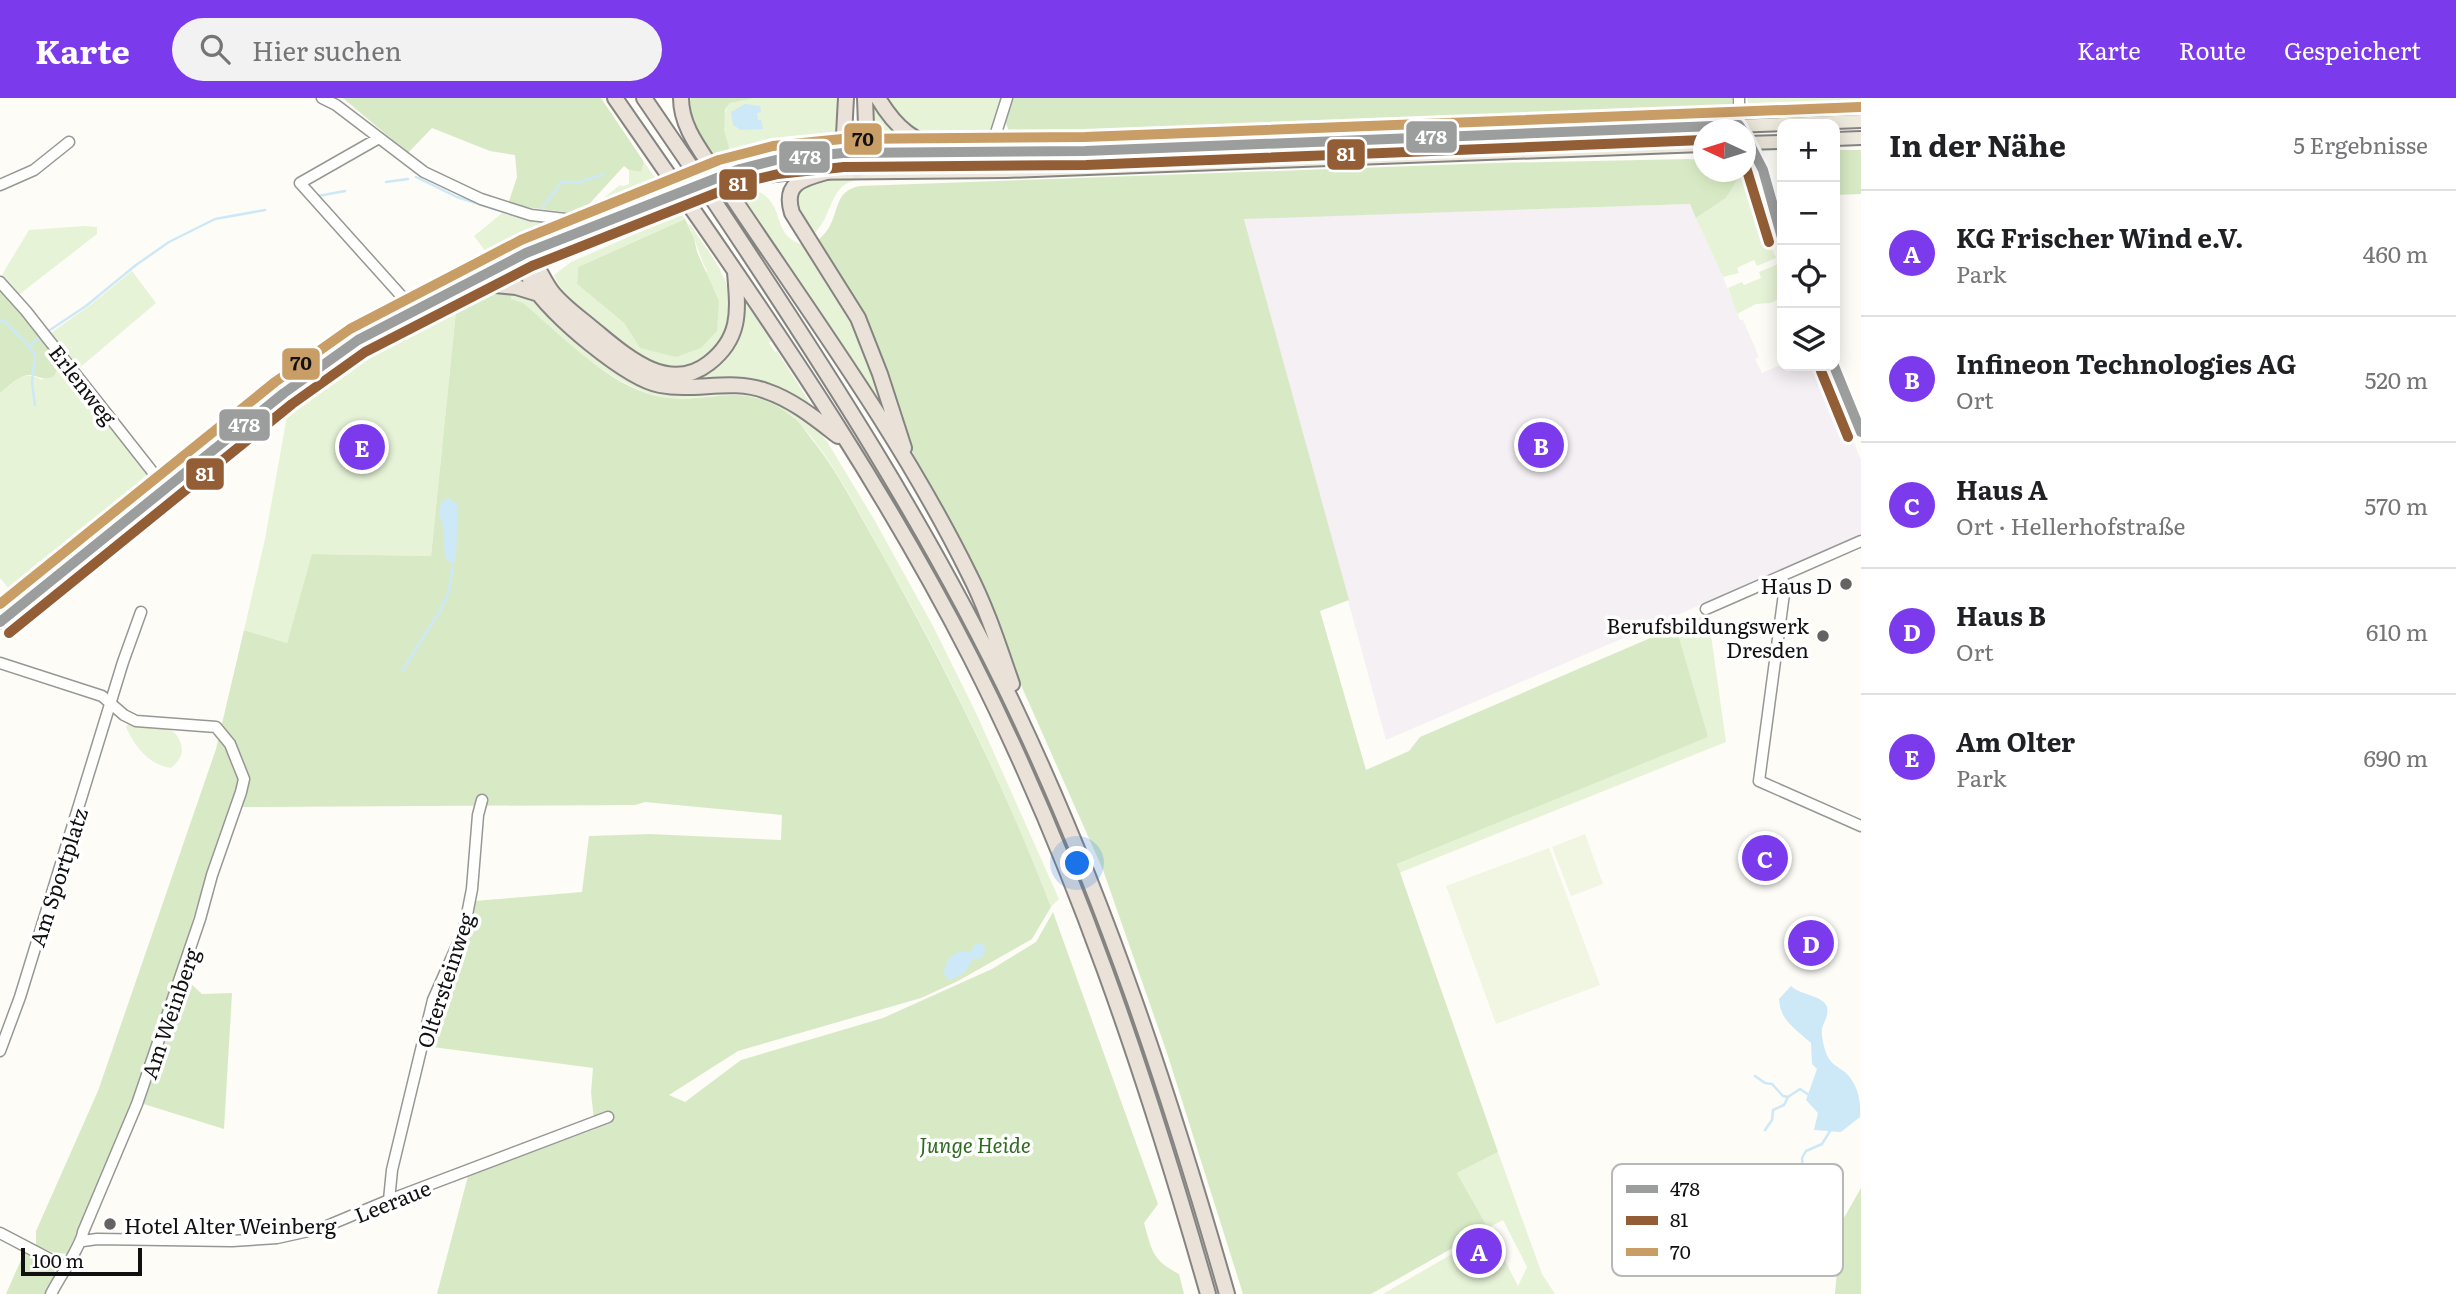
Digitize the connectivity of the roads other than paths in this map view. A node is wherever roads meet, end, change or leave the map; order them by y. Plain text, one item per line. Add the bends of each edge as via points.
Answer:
1 (322, 98) edge
2 (615, 98) edge
3 (644, 98) edge
4 (681, 98) edge
5 (846, 98) edge
6 (865, 98) edge
7 (878, 98) edge
8 (1007, 98) edge
9 (1739, 98) edge
10 (336, 102) edge
11 (1742, 119) edge
12 (1861, 121) edge
13 (998, 130) junction
14 (1756, 133) edge
15 (1693, 135) edge
16 (1756, 137) edge
17 (379, 138) junction
18 (1861, 138) edge
19 (1840, 139) edge
20 (1777, 141) edge
21 (69, 142) dead end
22 (1693, 145) edge
23 (989, 152) junction
24 (1010, 152) junction
25 (843, 153) junction
26 (867, 153) junction
27 (946, 153) junction
28 (1756, 163) edge
29 (830, 171) junction
30 (858, 171) junction
31 (724, 181) junction
32 (1752, 182) edge
33 (0, 185) edge
34 (673, 190) junction
35 (677, 206) tunnel mouth
36 (600, 223) junction
37 (1777, 224) joint
38 (529, 261) junction
39 (735, 270) junction
40 (0, 282) edge
41 (485, 284) junction
42 (454, 292) junction
43 (539, 294) junction
44 (414, 310) junction
45 (1836, 371) edge
46 (1861, 432) edge
47 (847, 442) junction
48 (916, 478) junction
49 (166, 489) junction
50 (1861, 541) edge
51 (1781, 576) junction
52 (1706, 609) dead end
53 (141, 612) dead end
54 (0, 622) edge
55 (0, 663) edge
56 (111, 702) junction
57 (1015, 708) junction
58 (482, 800) dead end
59 (1861, 826) edge
60 (0, 1051) edge
61 (608, 1116) dead end
62 (389, 1200) junction
63 (0, 1233) edge
64 (83, 1241) junction
65 (65, 1267) junction
66 (51, 1294) edge
67 (1209, 1294) edge
68 (1227, 1294) edge

1 - 10 street
2 - 34 highway
3 - 57 highway, bridge via 825,368 946,572
4 - 31 highway via 690,132
5 - 25 highway
6 - 26 highway
7 - 27 highway via 898,128
8 - 13 street
9 - 11 street
10 - 17 street
12 - 14 main road
13 - 23 street
13 - 24 street
15 - 24 main road
16 - 20 main road
17 - 36 street via 424,172 481,199 522,212
17 - 44 street via 300,183
18 - 19 main road
21 - 33 street via 34,170
22 - 30 main road via 1006,171
23 - 24 main road
23 - 27 main road
25 - 26 main road
25 - 31 main road via 776,160
26 - 27 main road
26 - 30 highway
28 - 37 street
29 - 30 main road
29 - 31 main road
29 - 48 highway via 799,182 790,193 792,213 864,332
31 - 48 highway via 825,330
32 - 37 street
34 - 36 main road
34 - 39 highway, bridge via 693,210
35 - 38 main road
36 - 38 main road
38 - 39 highway via 560,301 638,364 663,374 705,366 723,351 734,333 738,310
38 - 41 main road
38 - 42 main road
38 - 43 highway via 530,280
39 - 47 highway
40 - 49 street, Erlenweg
41 - 42 main road
41 - 43 highway
42 - 44 main road
43 - 47 highway via 615,363 639,378 673,387 743,385 766,390 804,410
44 - 49 main road via 315,369
45 - 46 street
47 - 67 highway via 893,515 971,658 1053,835 1139,1066
48 - 57 highway via 978,594 1012,684
49 - 54 main road
50 - 51 street
51 - 52 street
51 - 59 street via 1784,586 1759,781
53 - 56 street, Am Sportplatz
55 - 56 street
56 - 60 street, Am Sportplatz
56 - 64 street, Am Weinberg via 136,721 216,727 230,744 244,779 154,1056
57 - 68 highway via 1118,951
58 - 62 street, Oltersteinweg via 464,930 433,1000
61 - 62 street, Leeraue
62 - 64 street, Leeraue via 322,1228 277,1238
63 - 65 street
64 - 65 street, Am Weinberg
65 - 66 street, Am Weinberg

